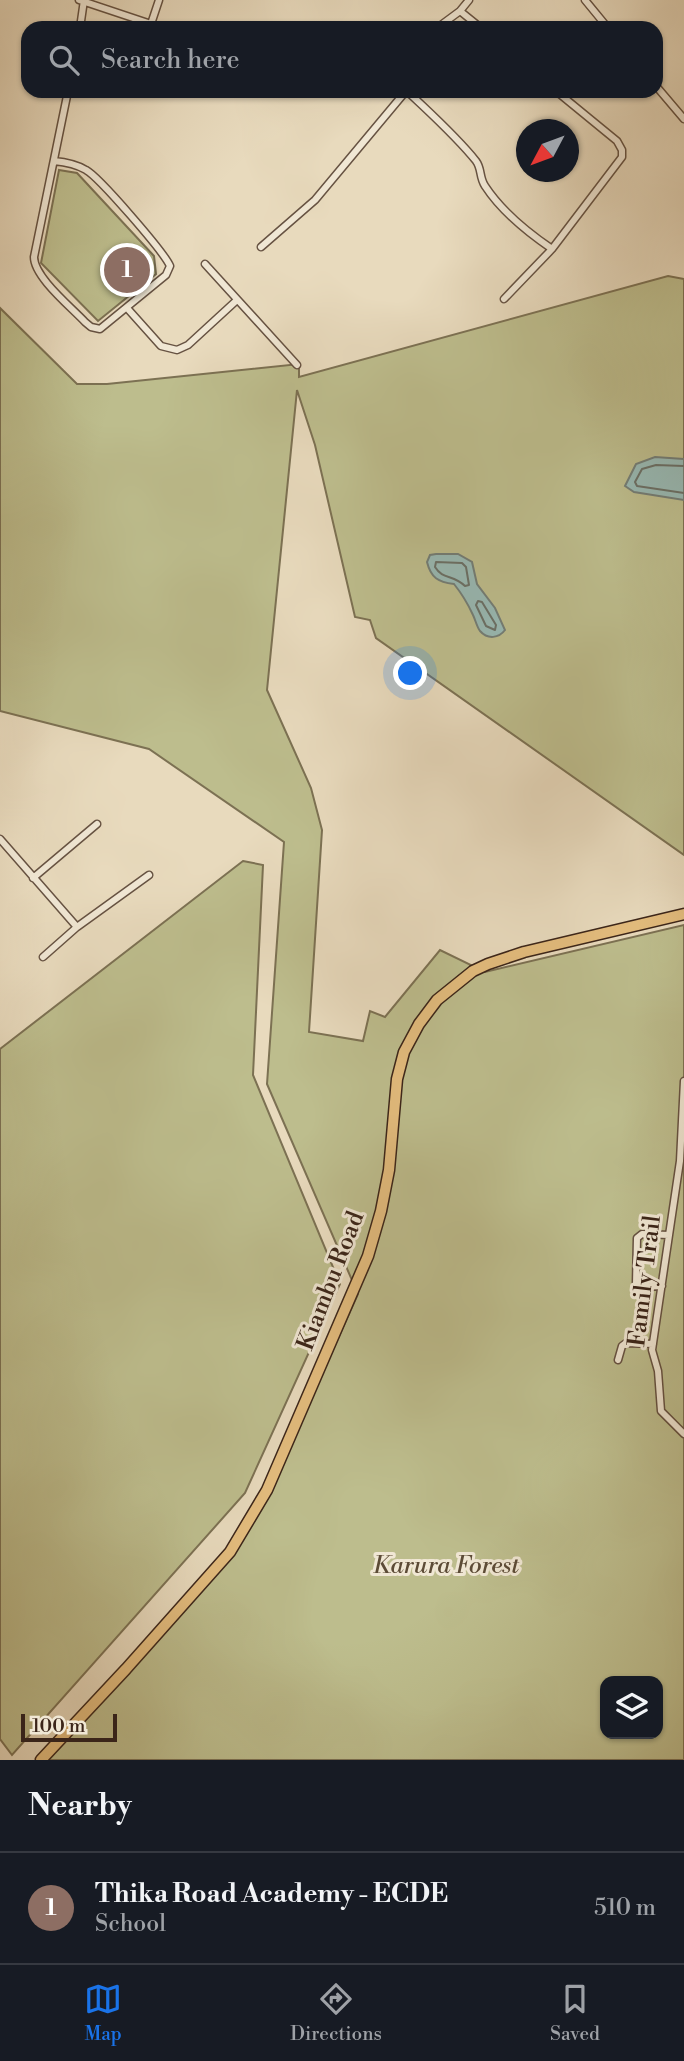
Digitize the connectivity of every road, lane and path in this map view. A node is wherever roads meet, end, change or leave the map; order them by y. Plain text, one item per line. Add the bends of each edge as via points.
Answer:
1 (82, 0) edge
2 (159, 0) edge
3 (469, 0) edge
4 (585, 0) edge
5 (460, 11) junction
6 (80, 21) edge
7 (142, 21) edge
8 (152, 21) edge
9 (446, 21) edge
10 (472, 21) edge
11 (602, 21) edge
12 (663, 94) edge
13 (67, 98) edge
14 (401, 98) edge
15 (414, 98) edge
16 (565, 98) edge
17 (684, 119) edge
18 (54, 161) junction
19 (261, 247) dead end
20 (552, 249) junction
21 (205, 264) dead end
22 (504, 299) dead end
23 (237, 300) junction
24 (127, 308) junction
25 (298, 365) dead end
26 (97, 824) dead end
27 (0, 839) edge
28 (149, 874) dead end
29 (33, 878) junction
30 (684, 914) edge
31 (77, 928) junction
32 (43, 957) dead end
33 (684, 1081) edge
34 (669, 1235) junction
35 (662, 1286) junction
36 (653, 1344) junction
37 (618, 1360) dead end
38 (684, 1434) edge
39 (41, 1760) edge

1 - 6 street
1 - 7 street
2 - 8 street
3 - 5 street
4 - 11 street
5 - 9 street
5 - 10 street
12 - 17 street
13 - 18 street
14 - 19 street via 315,200
15 - 20 street via 464,146 479,165 488,190 519,225
16 - 20 street via 617,141 622,157
18 - 24 street via 88,171 168,261 166,275
18 - 24 street via 34,257 36,268 91,327 105,327
20 - 22 street
21 - 23 street
23 - 24 street via 177,351 161,346
23 - 25 street
26 - 29 street
27 - 29 street
28 - 31 street
29 - 31 street
30 - 39 highway, Kiambu Road via 488,964 437,1000 404,1052 397,1079 389,1170 368,1256 267,1490 230,1552
31 - 32 street
33 - 34 street, Family Trail via 680,1161
34 - 35 street, Family Trail
34 - 35 street via 642,1234 637,1238 636,1284
35 - 36 street, Family Trail
36 - 37 street via 626,1343
36 - 38 street, Family Trail via 662,1411

